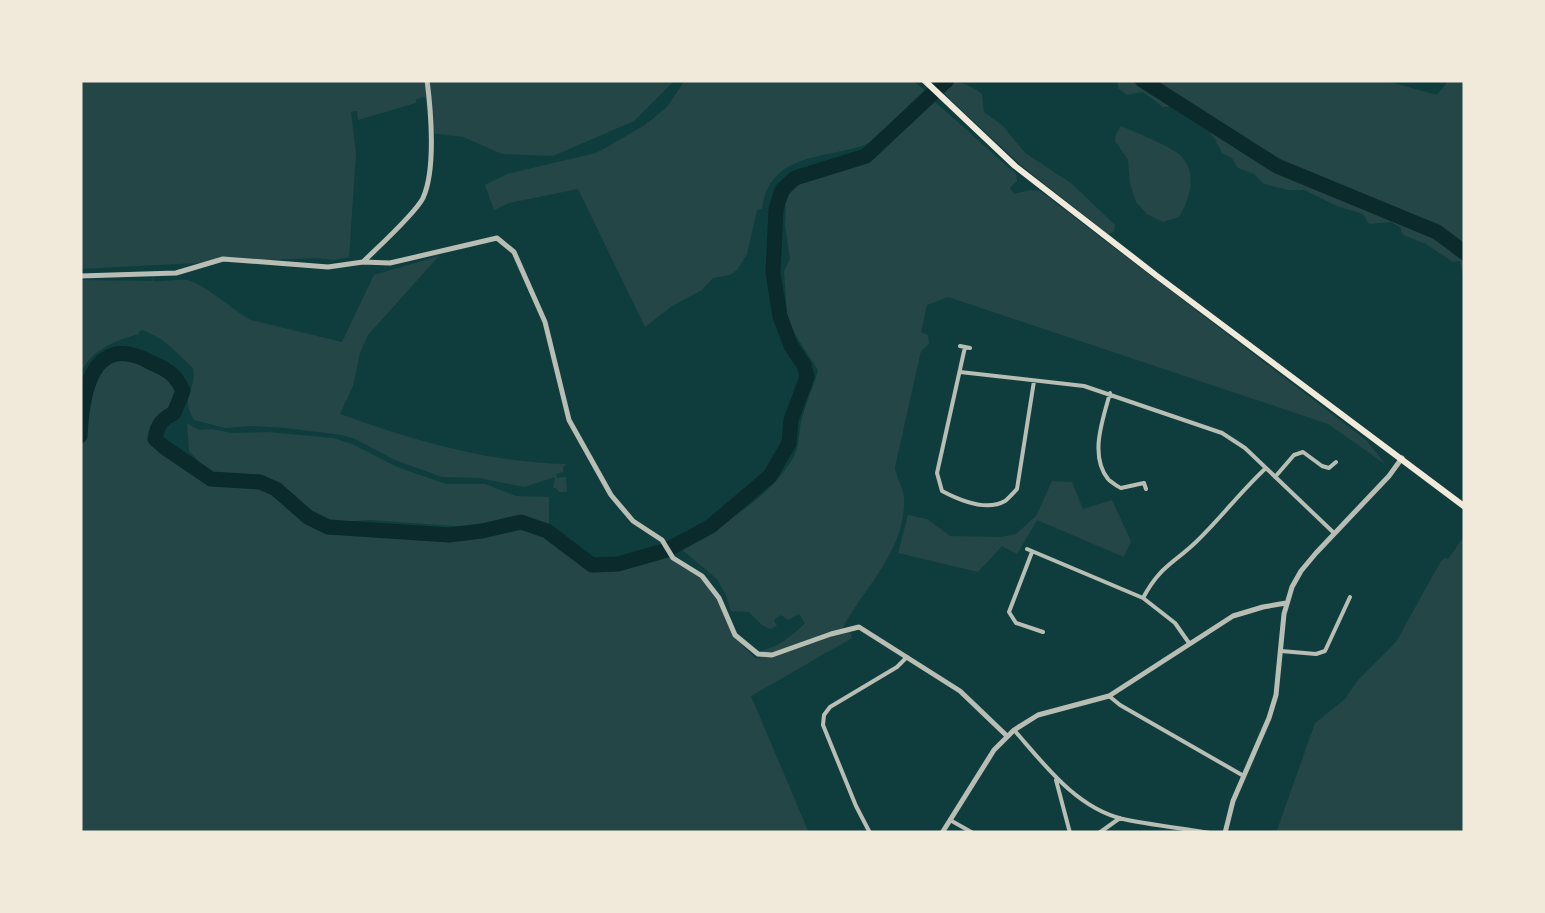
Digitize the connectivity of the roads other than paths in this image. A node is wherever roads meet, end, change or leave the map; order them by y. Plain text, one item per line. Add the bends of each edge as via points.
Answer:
1 (427, 80) edge
2 (924, 80) edge
3 (363, 262) junction
4 (80, 276) edge
5 (965, 347) dead end
6 (960, 372) junction
7 (1034, 381) junction
8 (1110, 393) junction
9 (1402, 458) junction
10 (1336, 462) dead end
11 (1266, 468) junction
12 (1276, 477) junction
13 (1144, 483) dead end
14 (1465, 507) edge
15 (1334, 533) junction
16 (1350, 597) dead end
17 (1143, 598) junction
18 (1286, 603) junction
19 (1041, 630) dead end
20 (1190, 643) junction
21 (1281, 651) junction
22 (907, 657) junction
23 (1109, 696) junction
24 (1014, 730) junction
25 (1007, 736) junction
26 (1243, 776) junction
27 (1055, 777) junction
28 (1120, 818) junction
29 (950, 820) junction
30 (870, 833) edge
31 (942, 833) edge
32 (972, 833) edge
33 (1070, 833) edge
34 (1099, 833) edge
35 (1210, 833) edge
36 (1225, 833) edge

1 - 3 street via 432,133 422,199
2 - 9 main road via 1015,166
3 - 4 street via 328,267 223,259 176,273
3 - 22 street via 496,238 514,252 545,322 569,420 611,495 673,558 702,576 734,635 758,654 772,655 859,627
5 - 6 street
6 - 7 street
6 - 7 street via 937,473 942,491 990,505 1017,489
7 - 8 street
8 - 11 street via 1222,433
8 - 13 street via 1097,451 1108,480 1121,488
9 - 14 main road
9 - 15 street
10 - 12 street via 1322,466 1303,452
11 - 12 street
11 - 17 street via 1164,567
12 - 15 street
15 - 18 street via 1301,571
16 - 21 street via 1325,651
17 - 19 street via 1030,550 1009,612 1016,622
17 - 20 street
18 - 20 street via 1233,616
18 - 21 street
20 - 23 street
21 - 26 street via 1276,695
22 - 25 street via 960,691
22 - 30 street via 824,715
23 - 24 street via 1038,715
23 - 26 street
24 - 25 street
24 - 27 street
25 - 29 street
26 - 36 street
27 - 28 street
27 - 33 street
28 - 34 street
28 - 35 street
29 - 31 street
29 - 32 street

